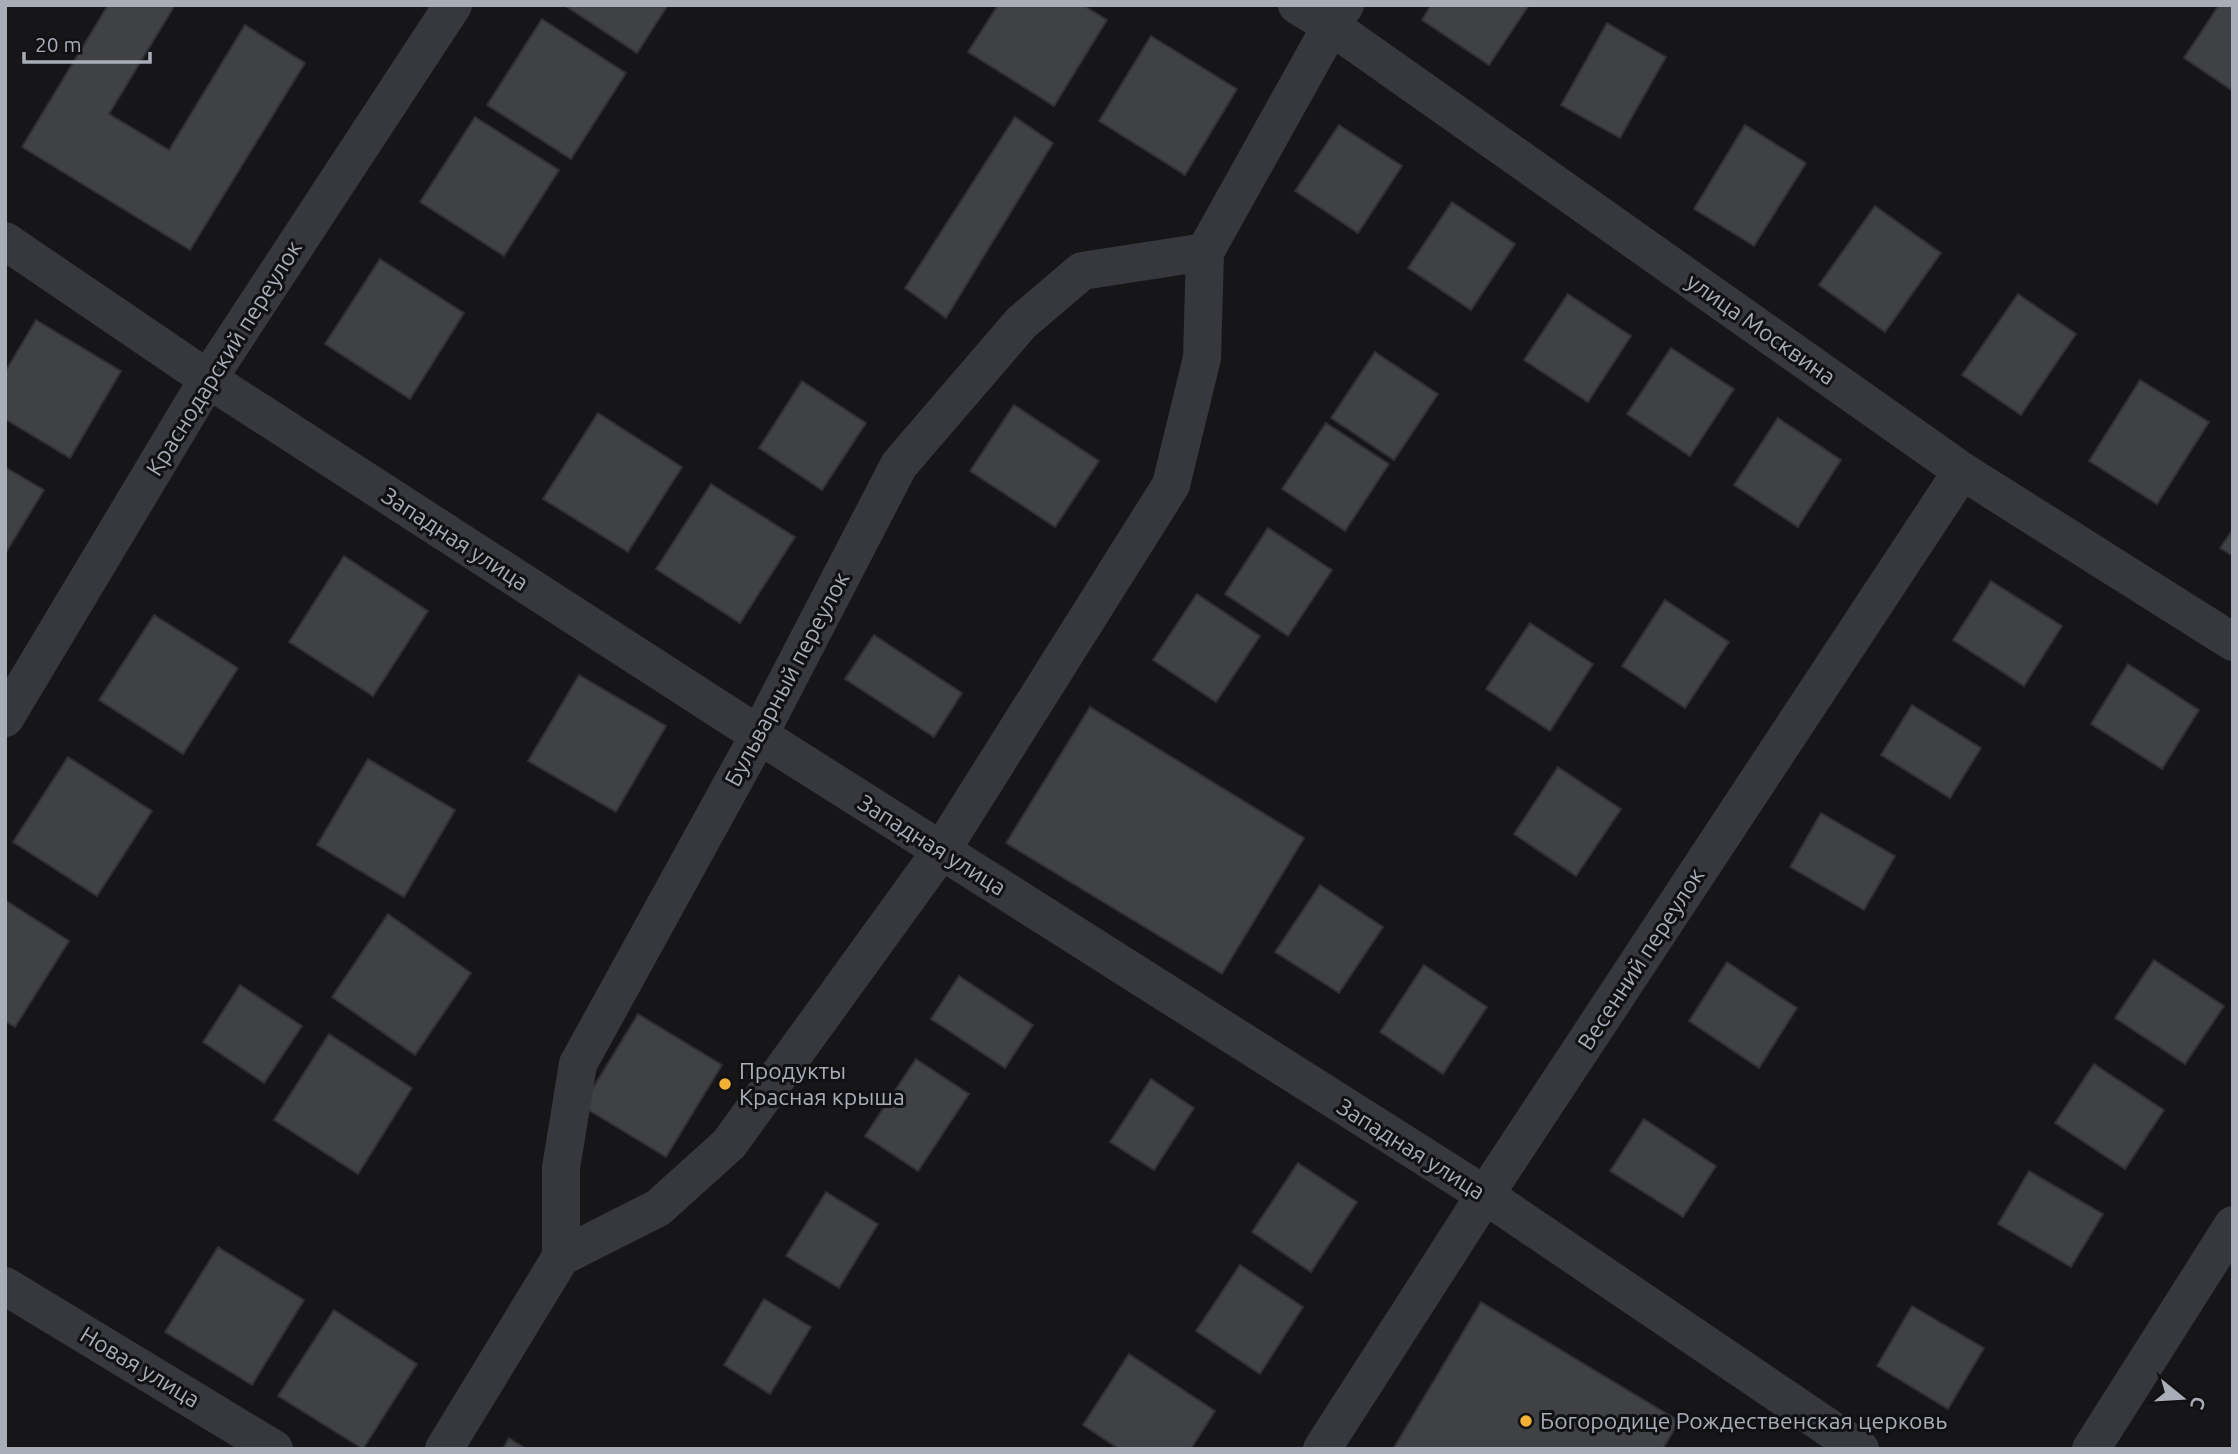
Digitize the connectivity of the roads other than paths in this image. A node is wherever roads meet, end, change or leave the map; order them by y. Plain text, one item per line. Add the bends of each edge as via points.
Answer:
1 (453, 5) edge
2 (1297, 5) edge
3 (1338, 16) edge
4 (5, 241) edge
5 (1205, 252) junction
6 (208, 379) junction
7 (1962, 471) junction
8 (2233, 642) edge
9 (5, 718) edge
10 (759, 735) junction
11 (941, 851) junction
12 (1485, 1195) junction
13 (2233, 1225) edge
14 (561, 1257) junction
15 (5, 1286) edge
16 (274, 1449) edge
17 (444, 1449) edge
18 (1322, 1449) edge
19 (1860, 1449) edge
20 (2091, 1449) edge

1 - 6 street, Краснодарский переулок
2 - 3 street, улица Москвина
3 - 5 street
3 - 7 street, улица Москвина
4 - 6 street, Западная улица
5 - 10 street, Бульварный переулок via 1082,271 1021,323 899,466
5 - 11 street via 1202,358 1171,485
6 - 9 street, Краснодарский переулок
6 - 10 street, Западная улица
7 - 8 street, улица Москвина
7 - 12 street, Весенний переулок
10 - 11 street, Западная улица
10 - 14 street, Бульварный переулок via 578,1064 561,1168
11 - 12 street, Западная улица
11 - 14 street via 729,1144 658,1208
12 - 18 street, Весенний переулок
12 - 19 street, Западная улица
13 - 20 street
14 - 17 street
15 - 16 street, Новая улица

